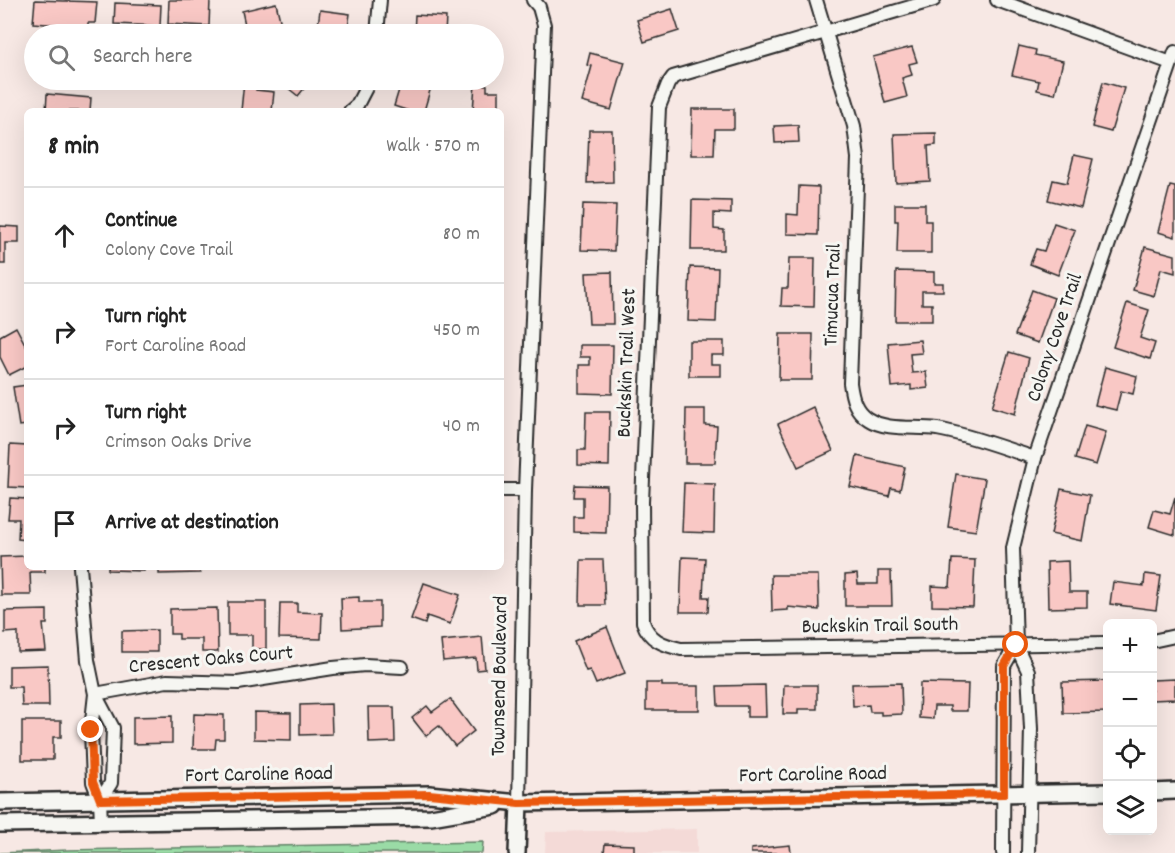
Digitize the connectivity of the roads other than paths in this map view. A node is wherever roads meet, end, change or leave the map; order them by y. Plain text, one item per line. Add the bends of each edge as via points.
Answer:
1 (380, 0) edge
2 (533, 0) edge
3 (816, 0) edge
4 (934, 0) edge
5 (997, 0) edge
6 (378, 24) edge
7 (825, 33) junction
8 (1173, 58) edge
9 (365, 90) edge
10 (354, 108) edge
11 (1035, 458) junction
12 (504, 490) edge
13 (525, 490) junction
14 (80, 570) edge
15 (1175, 636) edge
16 (656, 640) joint
17 (1157, 640) edge
18 (1103, 643) edge
19 (1016, 645) junction
20 (402, 667) dead end
21 (95, 694) junction
22 (1175, 791) edge
23 (1103, 792) edge
24 (1157, 792) edge
25 (1004, 794) junction
26 (1030, 794) junction
27 (100, 800) junction
28 (0, 802) edge
29 (519, 803) junction
30 (101, 822) junction
31 (0, 824) edge
32 (518, 853) edge
33 (1003, 853) edge
34 (1028, 853) edge

1 - 6 street
2 - 13 street, Townsend Boulevard via 544,25
3 - 7 street, Timucua Trail
4 - 7 street
5 - 8 street
7 - 11 street, Timucua Trail via 854,126 858,158 850,383 858,411 877,424 963,435
7 - 16 street, Buckskin Trail West via 673,77 659,107 642,502 643,622
8 - 11 street, Colony Cove Trail
9 - 10 street
11 - 19 street, Colony Cove Trail via 1013,548
12 - 13 street
13 - 29 street, Townsend Boulevard
14 - 21 street
15 - 17 street
16 - 19 street, Buckskin Trail South via 681,649
18 - 19 street, Buckskin Trail South
19 - 25 street, Colony Cove Trail via 1004,666
19 - 26 street, Colony Cove Trail via 1028,671
20 - 21 street, Crescent Oaks Court via 333,668 238,683 167,681
21 - 27 street via 91,730 93,782
21 - 27 street via 113,728 111,783
22 - 24 street
23 - 26 street, Fort Caroline Road
25 - 26 street, Fort Caroline Road
25 - 29 street, Fort Caroline Road
25 - 33 street, Colony Cove Trail
26 - 34 street, Colony Cove Trail
27 - 28 street, Fort Caroline Road
27 - 29 street, Fort Caroline Road via 429,794
27 - 30 street
29 - 30 street, Fort Caroline Road via 431,817
29 - 32 street, Townsend Boulevard
30 - 31 street, Fort Caroline Road

